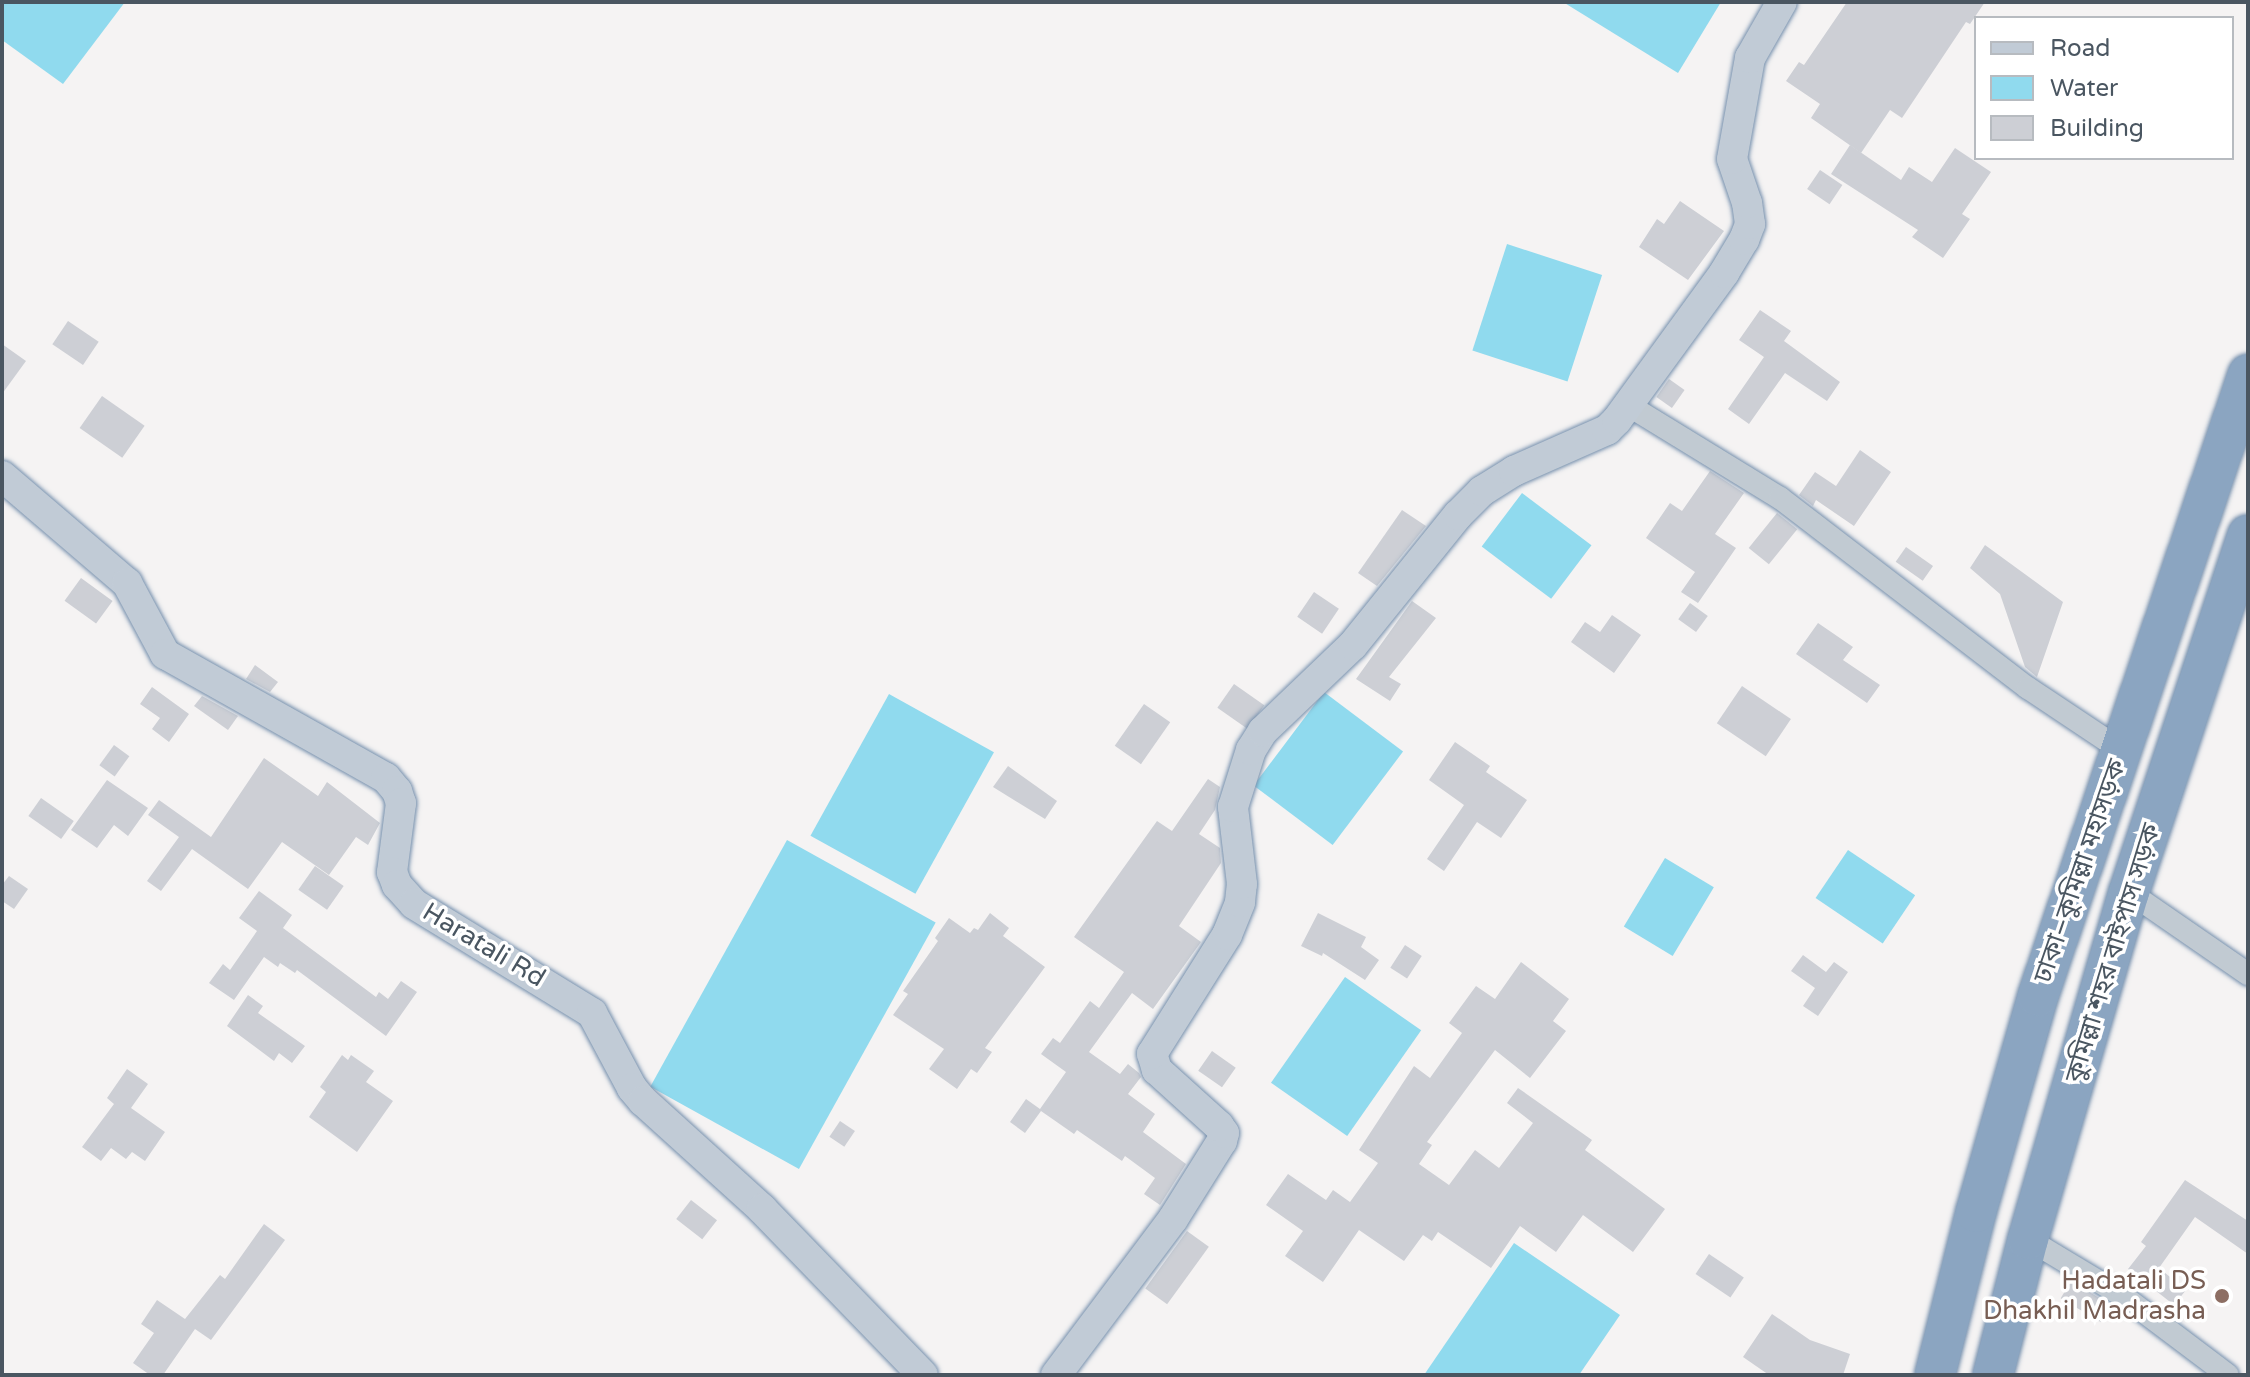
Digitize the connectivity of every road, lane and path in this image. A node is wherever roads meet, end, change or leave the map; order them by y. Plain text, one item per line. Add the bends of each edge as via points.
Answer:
1 (1782, 2) edge
2 (2248, 375) edge
3 (1628, 405) junction
4 (2, 476) edge
5 (2248, 535) edge
6 (2121, 750) junction
7 (2129, 892) junction
8 (2248, 974) edge
9 (2028, 1239) junction
10 (923, 1375) edge
11 (1056, 1375) edge
12 (1935, 1375) edge
13 (1993, 1375) edge
14 (2228, 1375) edge

1 - 3 street via 1750,58 1737,115 1732,159 1747,203 1750,224 1744,240
2 - 6 highway, ঢাকা–কুমিল্লা মহাসড়ক
3 - 6 street via 1780,498 2028,688
3 - 11 street via 1607,430 1482,491 1353,645 1263,731 1251,750 1233,807 1240,902 1227,935 1152,1054 1157,1070 1219,1126 1222,1141 1173,1219
4 - 10 street, Haratali Rd via 127,583 165,654 386,778 401,803 392,872 414,904 592,1013 643,1101 762,1209
5 - 7 highway, কুমিল্লা শহর বাইপাস সড়ক
6 - 12 highway, ঢাকা–কুমিল্লা মহাসড়ক via 2038,996
7 - 8 street
7 - 9 highway, কুমিল্লা শহর বাইপাস সড়ক
9 - 13 highway, কুমিল্লা শহর বাইপাস সড়ক
9 - 14 street via 2123,1296

